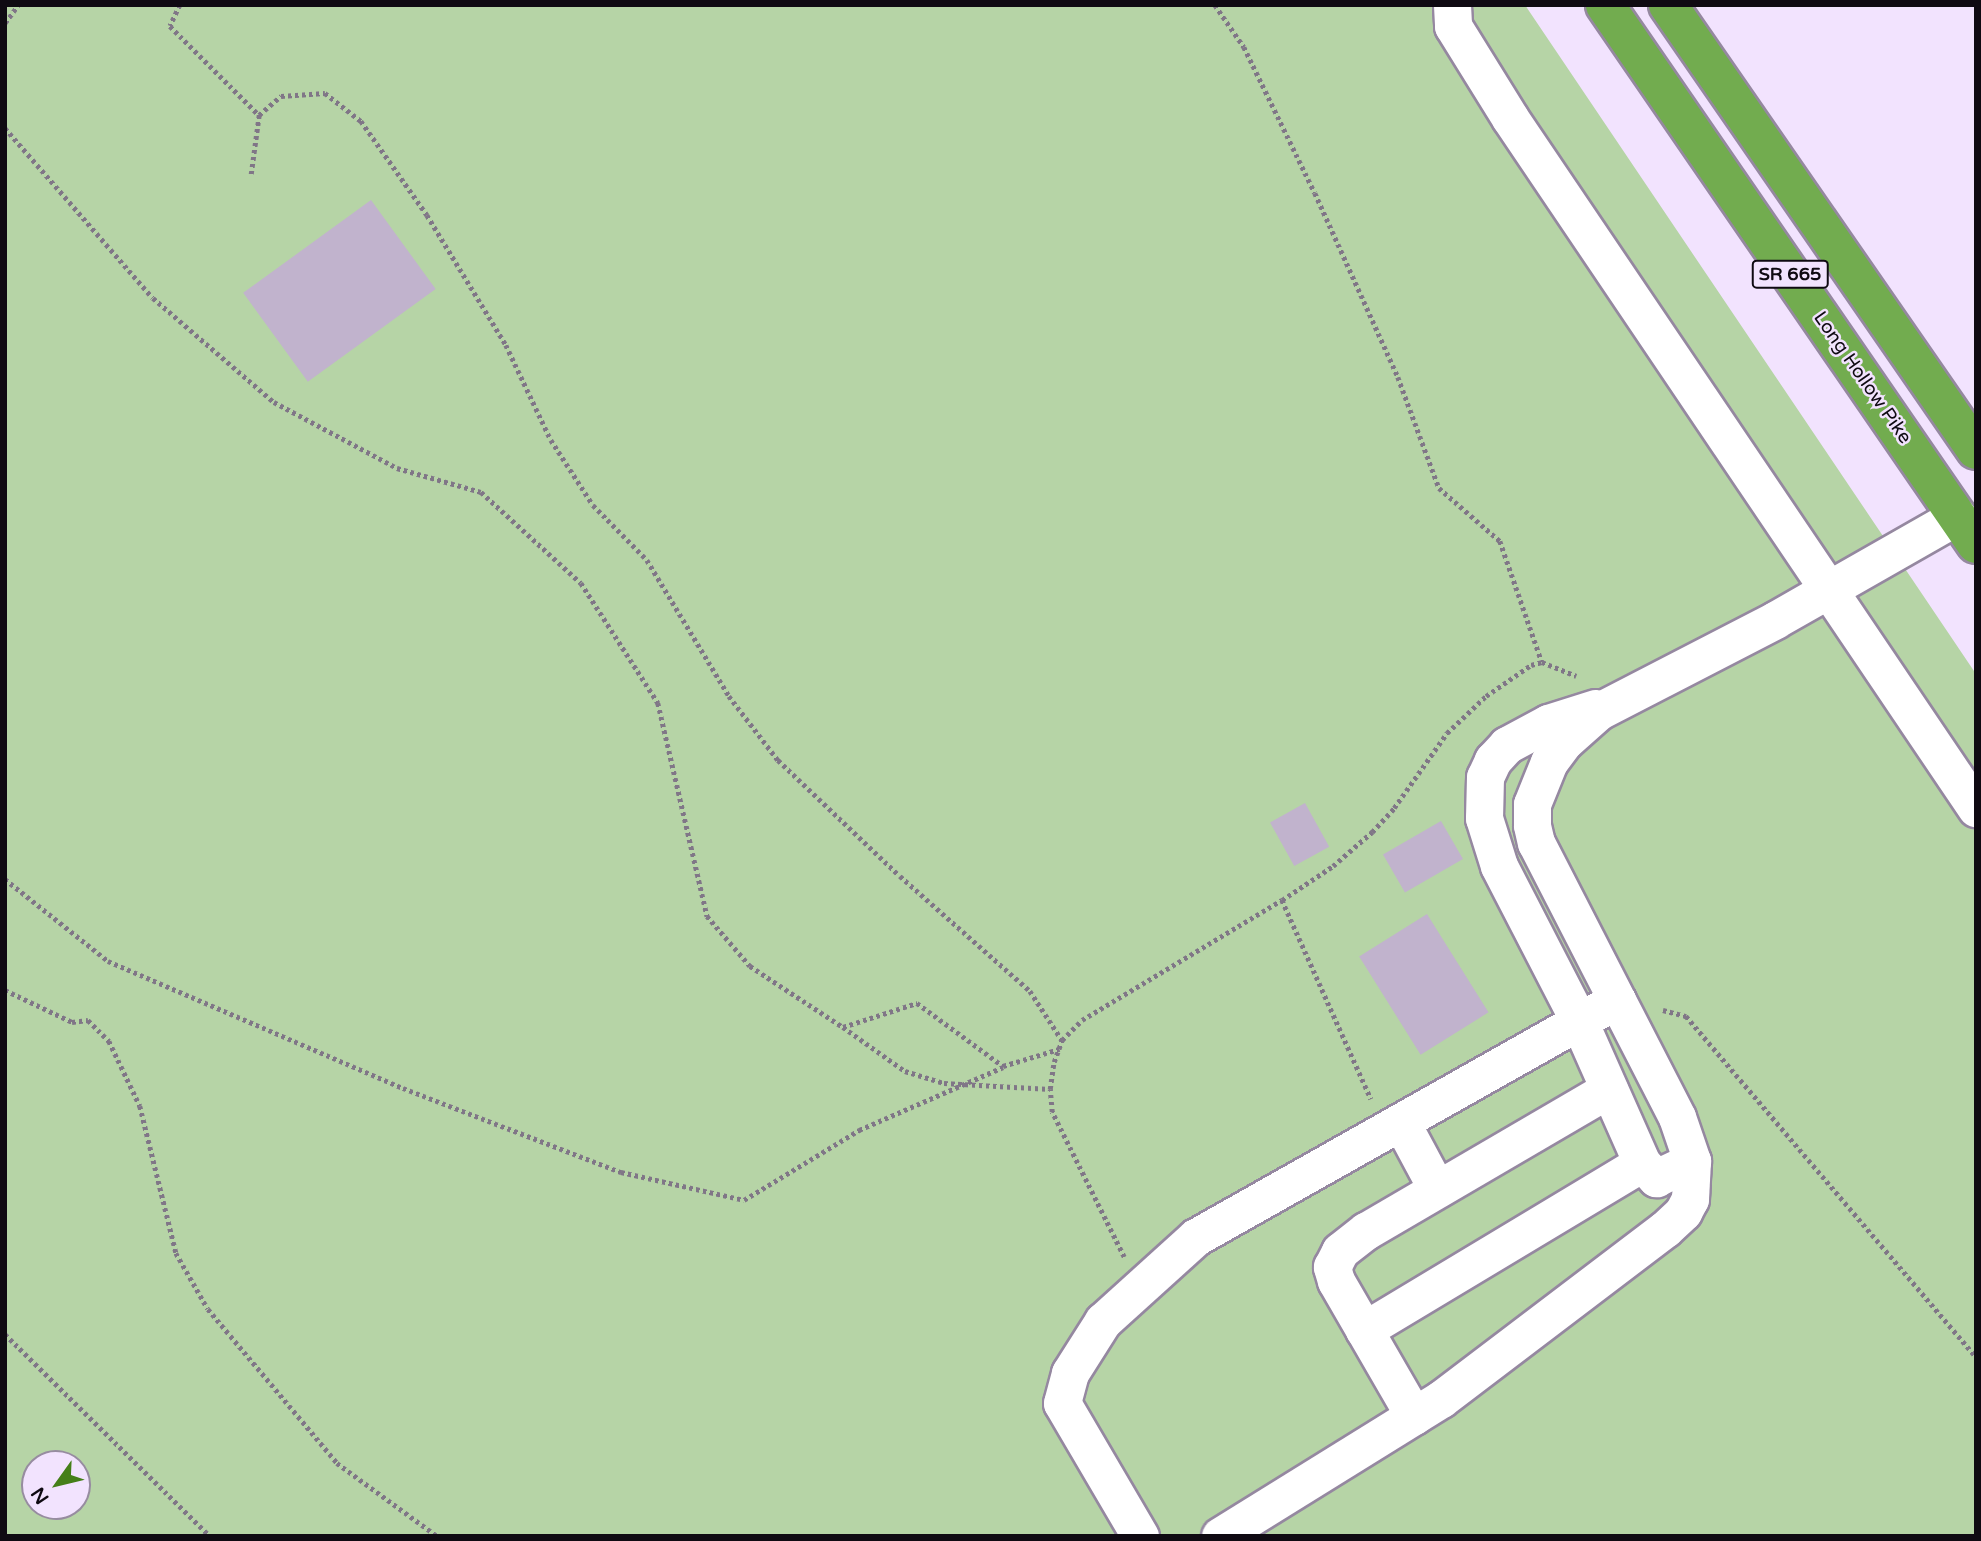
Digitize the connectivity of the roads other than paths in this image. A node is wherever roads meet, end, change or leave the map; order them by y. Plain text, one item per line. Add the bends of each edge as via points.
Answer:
1 (1452, 5) edge
2 (1605, 5) edge
3 (1668, 5) edge
4 (1976, 450) edge
5 (1966, 530) edge
6 (1827, 589) junction
7 (1622, 699) junction
8 (1976, 808) edge
9 (1617, 1000) junction
10 (1579, 1021) junction
11 (1609, 1088) junction
12 (1393, 1126) junction
13 (1692, 1161) junction
14 (1642, 1163) junction
15 (1437, 1189) junction
16 (1364, 1329) junction
17 (1414, 1416) junction
18 (1140, 1536) edge
19 (1220, 1536) edge

1 - 6 lane via 1453,26 1510,118
2 - 5 highway, Long Hollow Pike / SR 665
3 - 4 highway, SR 665
5 - 6 lane
6 - 7 lane
6 - 8 lane
7 - 9 lane via 1599,711 1565,741 1539,781 1532,815 1536,843
7 - 10 lane via 1524,733 1493,760 1485,776 1484,818 1499,866
9 - 10 lane
9 - 13 lane via 1677,1117
10 - 11 lane
10 - 12 lane
11 - 14 lane
11 - 15 lane
12 - 15 lane
12 - 18 lane via 1196,1237 1091,1336 1070,1373 1062,1403
13 - 14 lane via 1656,1178
13 - 17 lane via 1690,1199 1665,1229
14 - 16 lane
15 - 16 lane via 1340,1251 1332,1267 1336,1281
16 - 17 lane
17 - 19 lane

